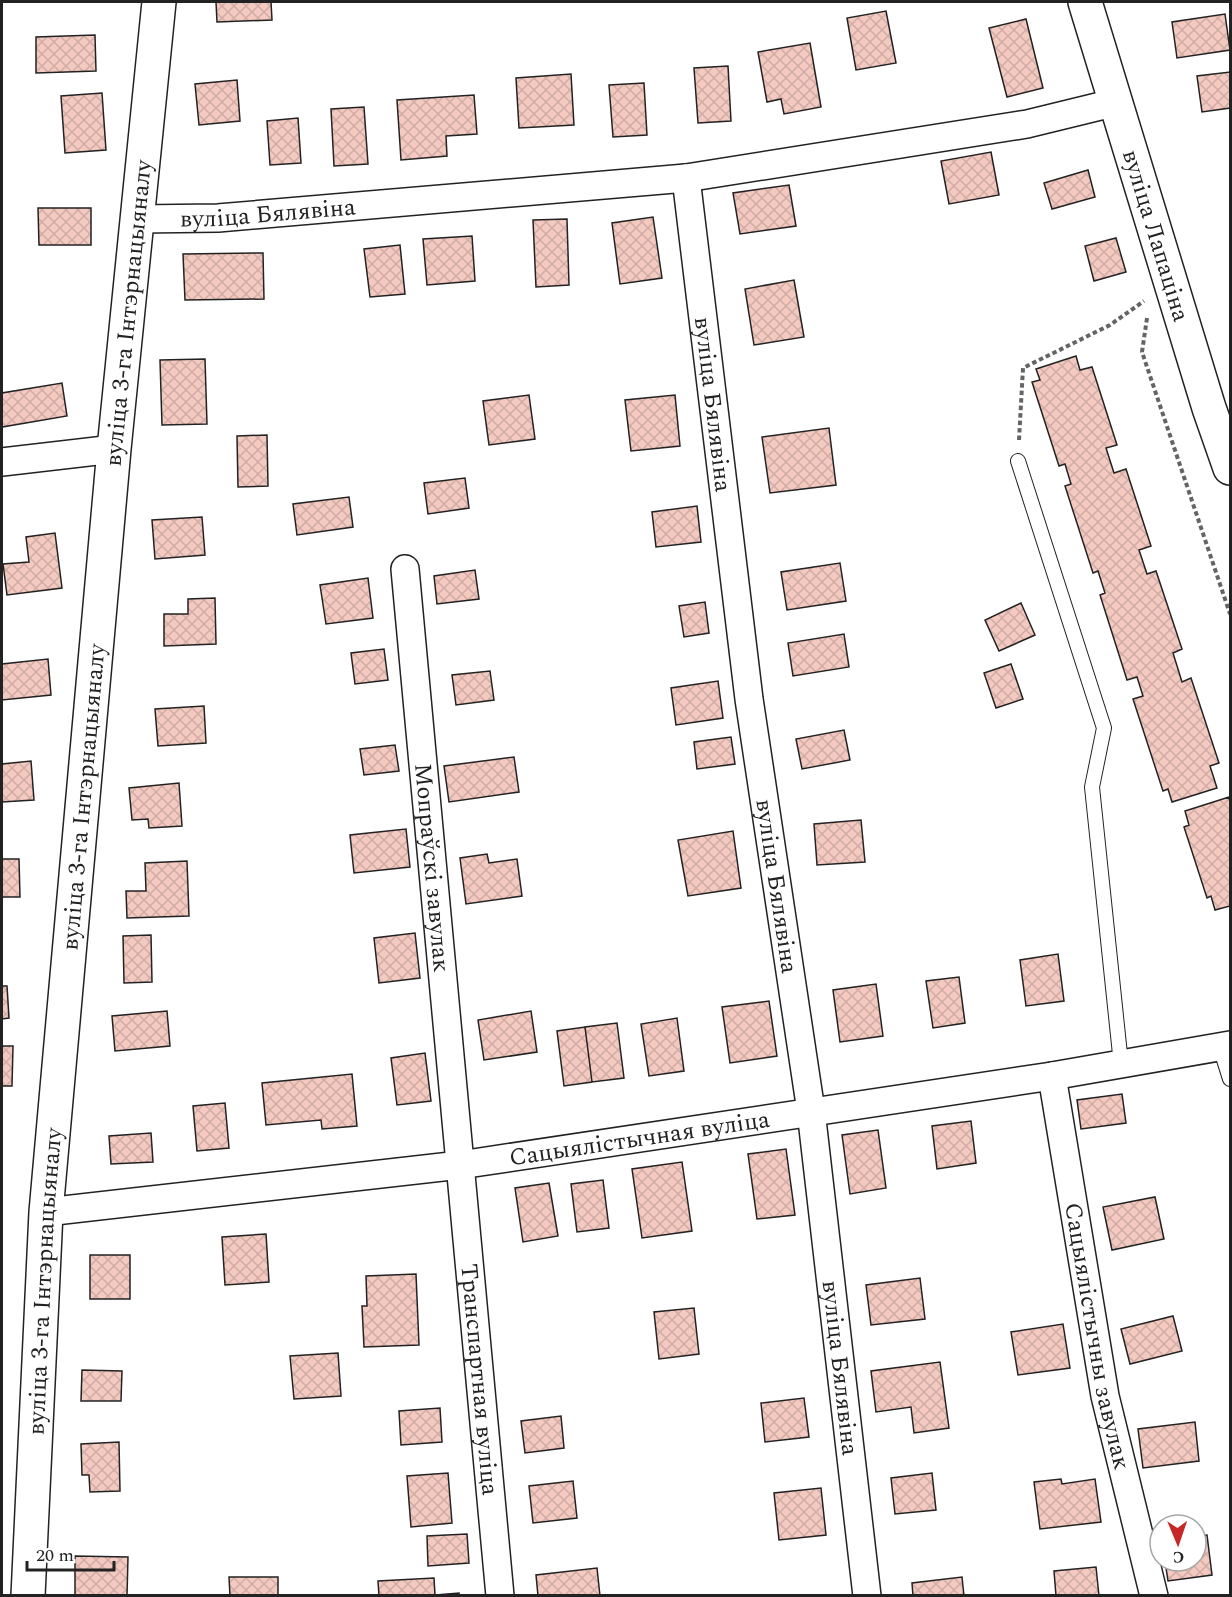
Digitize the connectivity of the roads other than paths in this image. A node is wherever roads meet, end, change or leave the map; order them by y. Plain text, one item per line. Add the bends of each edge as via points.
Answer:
1 (159, 2) edge
2 (1085, 2) edge
3 (1117, 102) junction
4 (686, 178) junction
5 (138, 219) junction
6 (1220, 406) edge
7 (114, 449) junction
8 (1018, 461) road end
9 (2, 462) edge
10 (1230, 468) edge
11 (405, 569) dead end
12 (1225, 1046) edge
13 (1121, 1064) junction
14 (1052, 1076) junction
15 (1230, 1079) edge
16 (811, 1111) junction
17 (460, 1165) junction
18 (46, 1212) junction
19 (28, 1596) edge
20 (500, 1596) edge
21 (867, 1596) edge
22 (1154, 1596) edge

1 - 5 main road, вуліца 3-га Інтэрнацыяналу
2 - 3 main road, вуліца Лапаціна
3 - 4 street, вуліца Бялявіна via 1027,124
3 - 6 main road, вуліца Лапаціна
4 - 5 street, вуліца Бялявіна via 218,218
4 - 16 street, вуліца Бялявіна via 748,699
5 - 7 main road, вуліца 3-га Інтэрнацыяналу
6 - 10 main road, вуліца Лапаціна
7 - 9 street
7 - 18 main road, вуліца 3-га Інтэрнацыяналу
8 - 13 lane via 1104,728 1092,787
11 - 17 street, Мопраўскі завулак
12 - 13 street, Сацыялістычная вуліца
12 - 15 lane
13 - 14 street, Сацыялістычная вуліца
14 - 16 street, Сацыялістычная вуліца
14 - 22 street, Сацыялістычны завулак via 1105,1396
16 - 17 street, Сацыялістычная вуліца
16 - 21 street, вуліца Бялявіна
17 - 18 street, Сацыялістычная вуліца
17 - 20 street, Транспартная вуліца
18 - 19 main road, вуліца 3-га Інтэрнацыяналу

